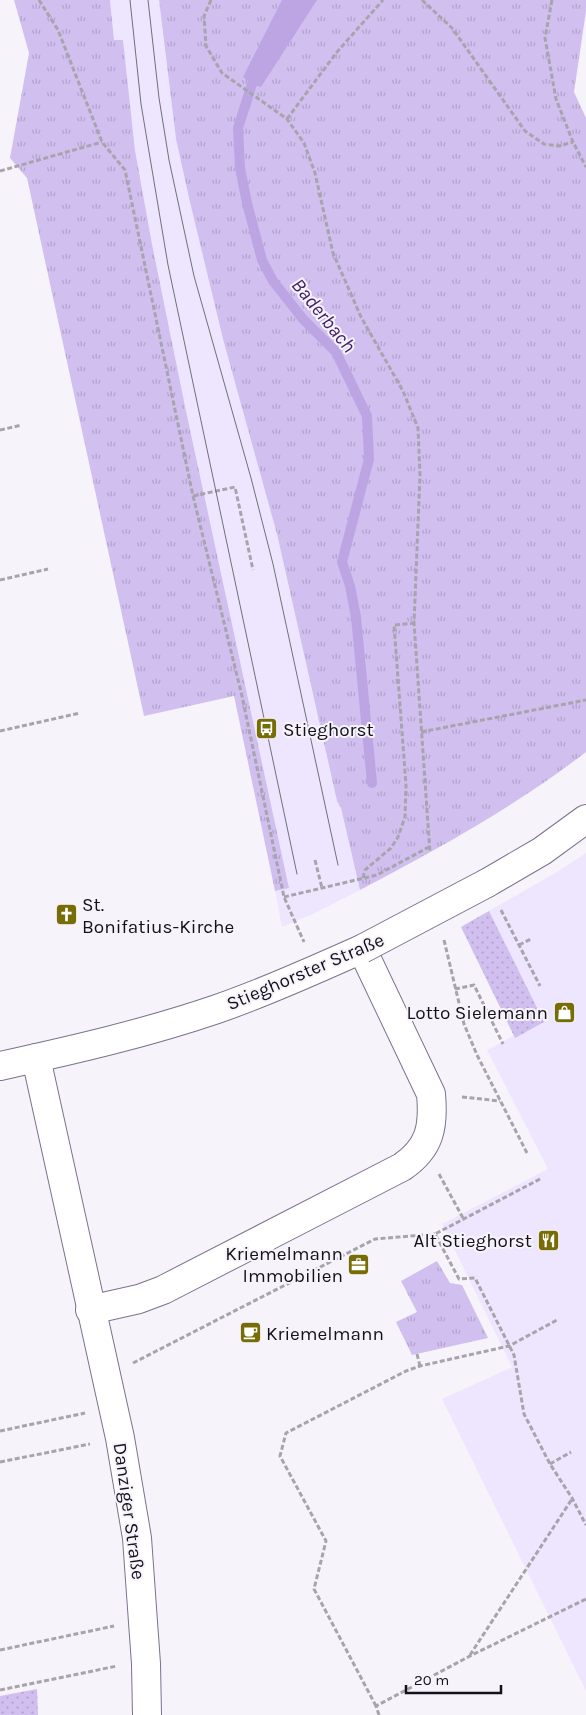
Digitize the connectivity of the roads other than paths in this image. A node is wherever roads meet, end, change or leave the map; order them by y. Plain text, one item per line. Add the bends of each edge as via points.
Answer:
1 (586, 818) edge
2 (362, 949) junction
3 (36, 1058) junction
4 (0, 1066) edge
5 (90, 1310) junction
6 (147, 1715) edge

1 - 2 street, Stieghorster Straße, bridge via 542,851
2 - 3 street, Stieghorster Straße via 266,991 168,1024
2 - 5 street via 431,1094 433,1115 424,1148 402,1167 163,1290
3 - 4 street, Stieghorster Straße
3 - 5 street, Danziger Straße
5 - 6 street, Danziger Straße via 120,1438 137,1538

